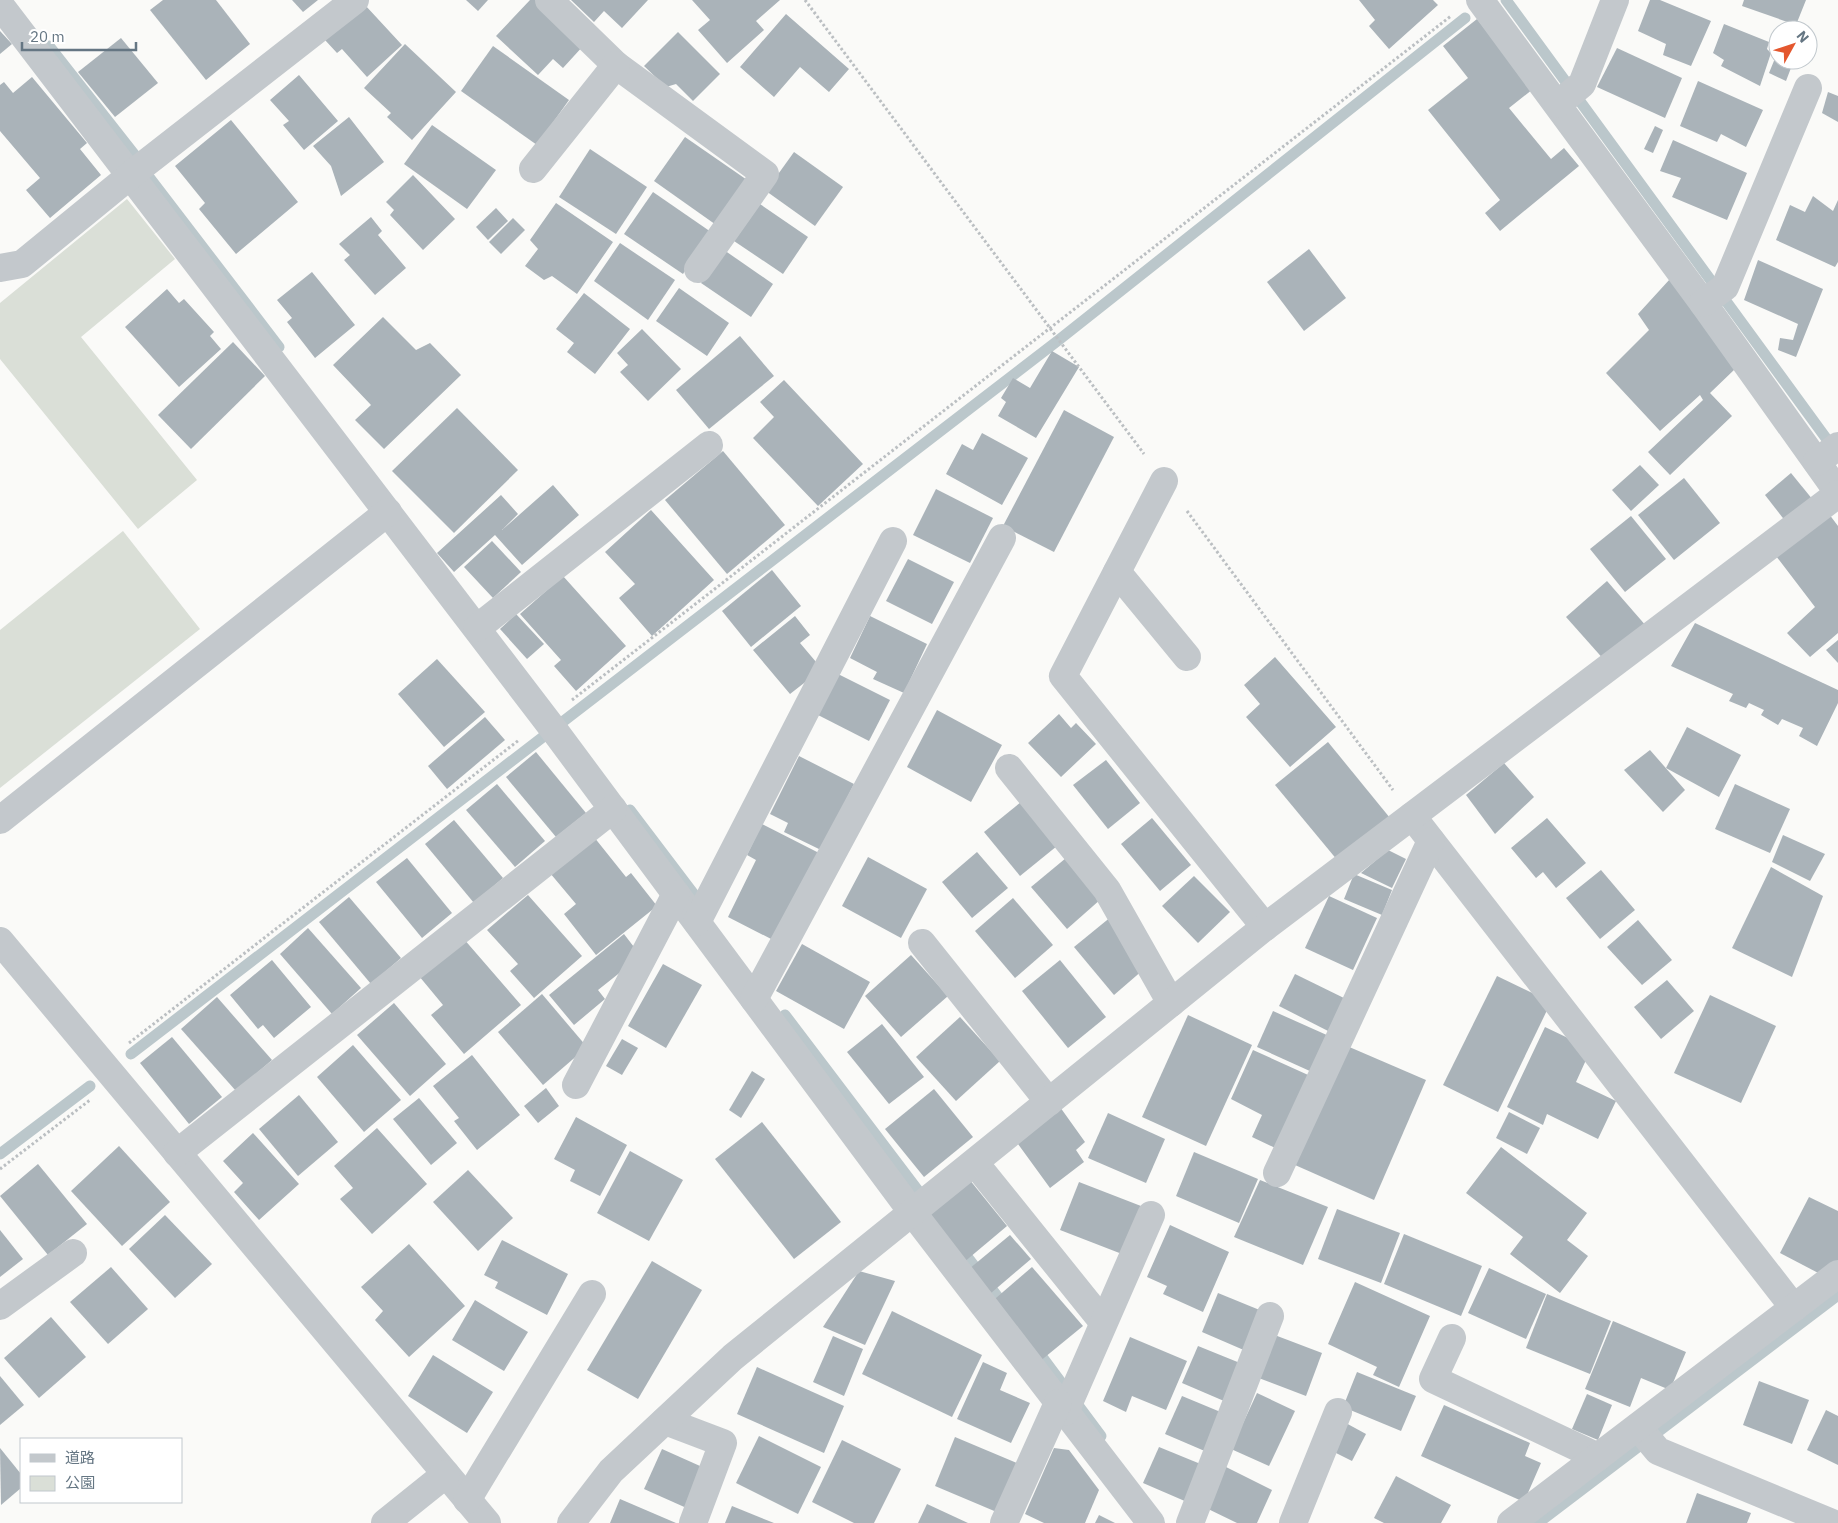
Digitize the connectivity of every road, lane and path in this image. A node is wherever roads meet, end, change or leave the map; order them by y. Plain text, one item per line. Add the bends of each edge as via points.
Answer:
1 (355, 0) edge
2 (549, 0) edge
3 (804, 0) edge
4 (1480, 0) edge
5 (1615, 0) edge
6 (0, 5) edge
7 (1455, 12) dead end
8 (616, 65) junction
9 (1808, 88) dead end
10 (1570, 95) junction
11 (533, 169) dead end
12 (137, 170) junction
13 (0, 268) edge
14 (698, 269) dead end
15 (1714, 295) junction
16 (1052, 328) junction
17 (709, 445) dead end
18 (1827, 455) edge
19 (1164, 481) junction
20 (1838, 493) edge
21 (388, 512) junction
22 (1002, 538) dead end
23 (893, 541) dead end
24 (1117, 572) junction
25 (484, 622) junction
26 (1187, 657) dead end
27 (568, 702) dead end
28 (551, 726) junction
29 (1009, 768) dead end
30 (613, 809) junction
31 (1412, 816) junction
32 (0, 820) edge
33 (1431, 841) junction
34 (676, 894) junction
35 (697, 922) junction
36 (1265, 927) junction
37 (0, 941) edge
38 (922, 943) dead end
39 (754, 999) junction
40 (1171, 1003) junction
41 (110, 1072) junction
42 (576, 1085) dead end
43 (1049, 1102) junction
44 (177, 1153) junction
45 (975, 1162) junction
46 (0, 1169) edge
47 (1277, 1173) dead end
48 (912, 1212) junction
49 (1151, 1215) dead end
50 (73, 1253) dead end
51 (1838, 1274) edge
52 (592, 1294) dead end
53 (0, 1306) edge
54 (1794, 1308) junction
55 (1270, 1316) dead end
56 (1103, 1322) junction
57 (1452, 1338) dead end
58 (1061, 1407) junction
59 (1338, 1412) dead end
60 (664, 1421) junction
61 (1644, 1434) junction
62 (1598, 1457) junction
63 (446, 1474) junction
64 (467, 1500) junction
65 (385, 1523) edge
66 (487, 1523) edge
67 (571, 1523) edge
68 (693, 1523) edge
69 (1004, 1523) edge
70 (1151, 1523) edge
71 (1190, 1523) edge
72 (1293, 1523) edge
73 (1511, 1523) edge
74 (1832, 1523) edge

1 - 12 street
2 - 8 street
3 - 16 path
4 - 10 street
5 - 10 street
6 - 12 street
7 - 16 path
8 - 11 street
8 - 14 street via 765,174
9 - 15 street
10 - 15 street
12 - 13 street via 22,264
12 - 21 street
15 - 18 street
16 - 19 path
16 - 27 path
17 - 25 street
18 - 20 street
19 - 24 street
19 - 31 path
20 - 31 street
21 - 25 street
21 - 32 street
22 - 39 street
23 - 35 street
24 - 26 street
24 - 36 street via 1063,676
25 - 28 street
28 - 30 street
28 - 41 path
29 - 40 street via 1107,890
30 - 34 street
30 - 44 street
31 - 33 street
31 - 36 street
33 - 47 street
33 - 54 street
34 - 35 street
34 - 42 street
35 - 39 street
36 - 40 street
37 - 41 street
38 - 43 street
39 - 48 street
40 - 43 street
41 - 44 street
41 - 46 path
43 - 45 street
44 - 63 street
45 - 48 street
45 - 56 street
48 - 58 street
48 - 60 street via 733,1357
49 - 56 street
50 - 53 street
51 - 54 street
52 - 64 street
54 - 61 street
55 - 71 street
56 - 58 street
57 - 62 street via 1433,1379
58 - 69 street
58 - 70 street
59 - 72 street
60 - 67 street via 611,1470
60 - 68 street via 723,1443
61 - 62 street
61 - 74 street via 1658,1450
62 - 73 street
63 - 64 street
63 - 65 street
64 - 66 street

